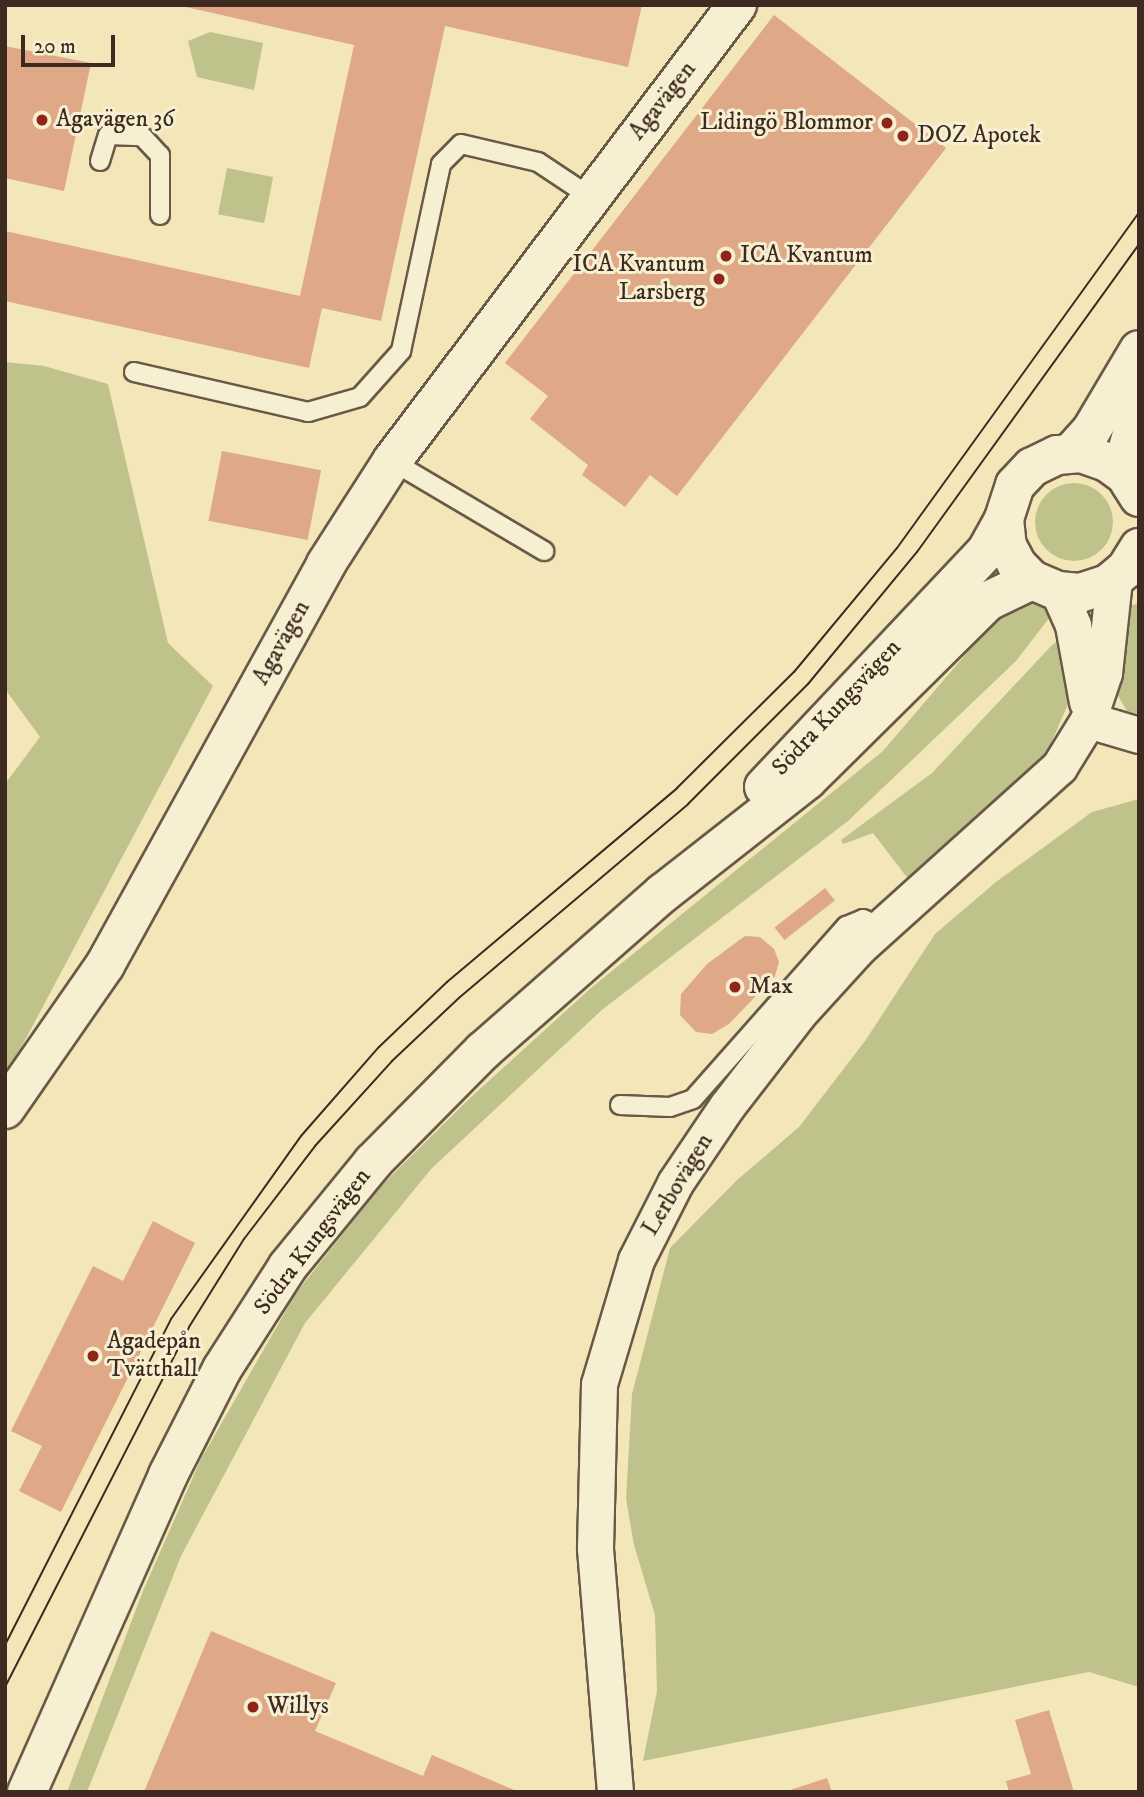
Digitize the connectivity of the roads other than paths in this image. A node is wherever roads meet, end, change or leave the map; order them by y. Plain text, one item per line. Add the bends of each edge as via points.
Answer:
1 (737, 5) edge
2 (100, 161) dead end
3 (589, 196) junction
4 (160, 215) dead end
5 (1139, 349) edge
6 (134, 372) dead end
7 (1139, 408) edge
8 (1072, 453) junction
9 (392, 461) junction
10 (1135, 490) edge
11 (1004, 519) junction
12 (544, 551) dead end
13 (1129, 570) edge
14 (1045, 585) junction
15 (1088, 720) junction
16 (1139, 735) edge
17 (663, 893) junction
18 (880, 928) junction
19 (620, 1105) dead end
20 (5, 1109) edge
21 (27, 1792) edge
22 (615, 1792) edge

1 - 3 main road, Agavägen
2 - 4 lane via 108,135 142,136 160,155
3 - 6 lane via 538,162 461,144 441,164 401,351 360,397 308,412
3 - 9 main road, Agavägen
5 - 8 main road via 1091,431
7 - 10 main road via 1129,444
8 - 10 main road via 1107,462
8 - 11 main road, Södra Kungsvägen via 1047,458 1023,475 1010,495
9 - 12 lane
9 - 20 main road, Agavägen via 326,564 105,965
11 - 14 main road via 1009,551
11 - 17 main road, Södra Kungsvägen via 987,550
13 - 14 main road, Södra Kungsvägen via 1086,592
13 - 15 street, Lerbovägen
14 - 15 street via 1084,671
14 - 17 main road, Södra Kungsvägen via 988,601 807,780
15 - 16 street
15 - 18 street, Lerbovägen via 1059,767
17 - 21 main road, Södra Kungsvägen via 427,1105 373,1162 288,1266 222,1369 168,1475
18 - 19 lane via 863,919 846,926 692,1099 670,1107
18 - 22 street, Lerbovägen via 798,1014 727,1105 675,1183 636,1260 599,1384 595,1548

